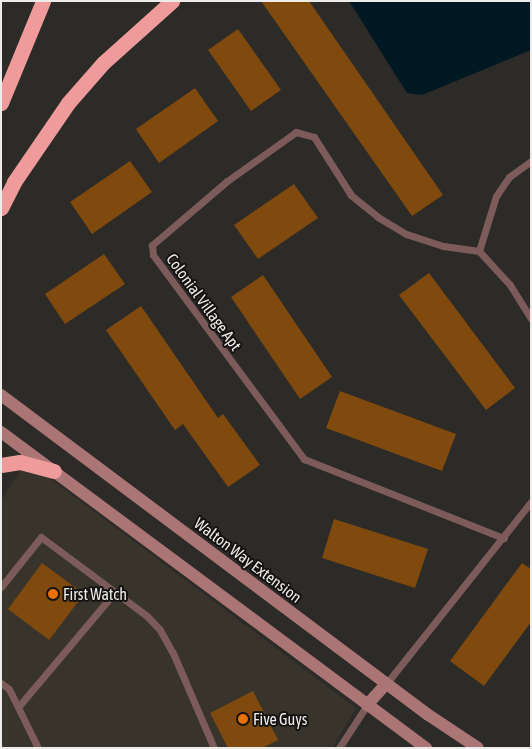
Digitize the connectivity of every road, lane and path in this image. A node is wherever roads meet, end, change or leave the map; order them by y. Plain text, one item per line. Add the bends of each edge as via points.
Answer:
1 (43, 1) edge
2 (172, 1) edge
3 (1, 103) edge
4 (531, 161) edge
5 (1, 208) edge
6 (479, 251) junction
7 (531, 320) edge
8 (1, 395) edge
9 (1, 432) edge
10 (1, 465) edge
11 (54, 471) junction
12 (531, 502) edge
13 (504, 538) junction
14 (1, 587) edge
15 (115, 592) junction
16 (1, 683) edge
17 (386, 684) junction
18 (367, 705) junction
19 (19, 706) junction
20 (38, 748) edge
21 (214, 748) edge
22 (339, 748) edge
23 (426, 748) edge
24 (478, 748) edge

1 - 3 highway
2 - 5 highway via 103,63 68,103 19,174
4 - 6 lane via 509,177 496,196
6 - 7 lane via 510,285
6 - 13 lane, Colonial Village Apt via 443,246 406,234 378,217 351,195 314,137 296,132 227,181 152,246 153,255 304,459
8 - 17 main road, Walton Way Extension
9 - 11 main road
10 - 11 highway via 20,462
11 - 18 main road
12 - 13 lane
13 - 17 lane
14 - 15 lane via 41,537
15 - 19 lane
15 - 21 lane via 160,630
16 - 19 lane via 9,689
17 - 18 main road
17 - 24 main road, Walton Way Extension
18 - 22 lane
18 - 23 main road
19 - 20 lane

